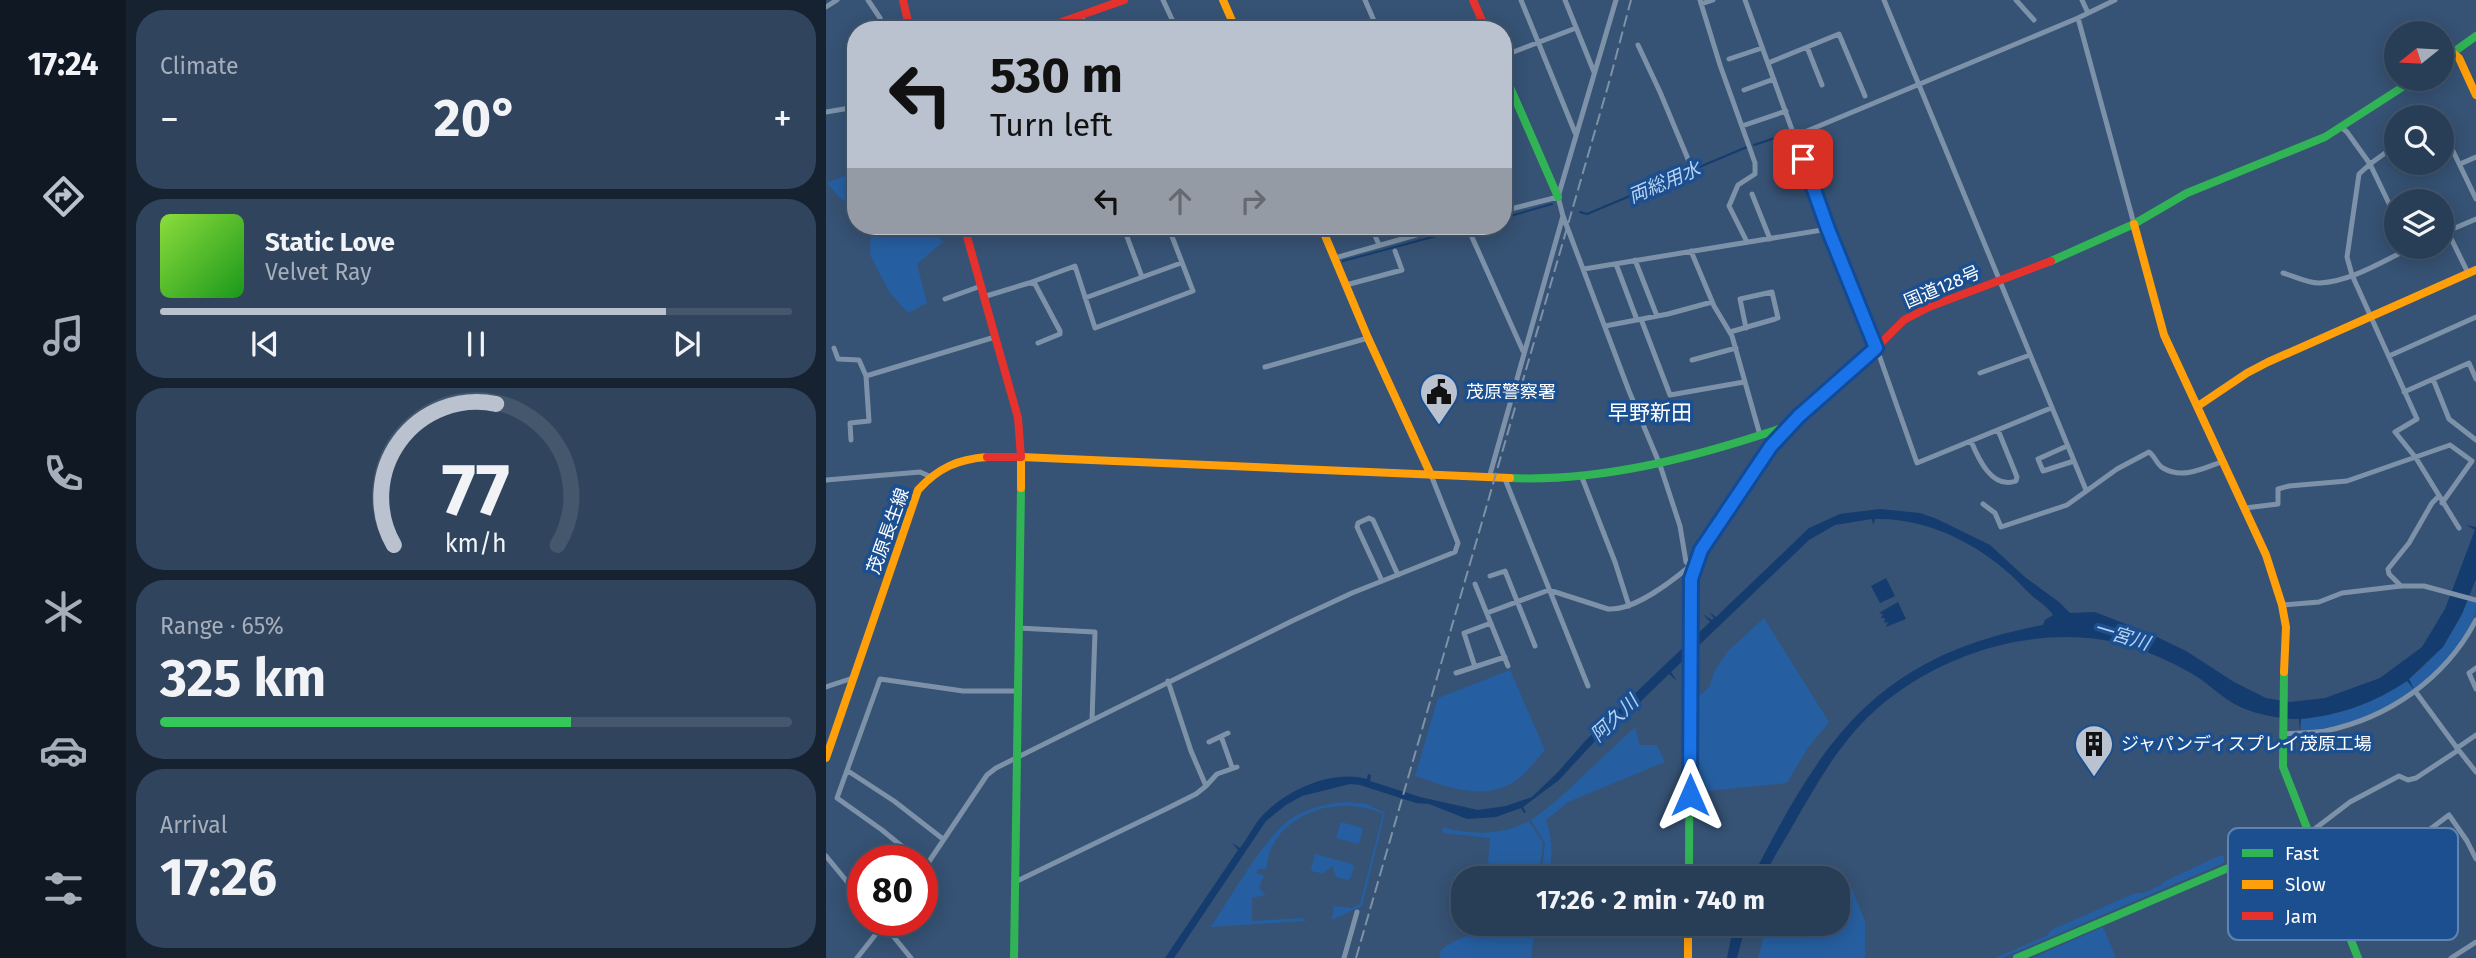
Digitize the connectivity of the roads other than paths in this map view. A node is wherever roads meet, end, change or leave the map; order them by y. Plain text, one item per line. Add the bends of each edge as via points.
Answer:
1 (837, 0) edge
2 (869, 0) edge
3 (903, 0) edge
4 (1124, 0) edge
5 (1164, 0) edge
6 (1223, 0) edge
7 (1364, 0) edge
8 (1473, 0) edge
9 (1521, 0) edge
10 (1565, 0) edge
11 (1713, 0) edge
12 (1745, 0) edge
13 (1884, 0) edge
14 (2016, 0) edge
15 (2082, 0) edge
16 (2115, 0) edge
17 (1615, 1) edge
18 (1701, 2) edge
19 (826, 7) edge
20 (2088, 13) junction
21 (1081, 15) junction
22 (880, 18) dead end
23 (2078, 18) junction
24 (2034, 20) dead end
25 (908, 21) edge
26 (1064, 21) edge
27 (1083, 21) edge
28 (1173, 21) edge
29 (1232, 21) edge
30 (1374, 21) edge
31 (1482, 21) edge
32 (1577, 28) junction
33 (2476, 36) edge
34 (1538, 43) junction
35 (1637, 45) dead end
36 (1762, 47) junction
37 (1807, 47) junction
38 (2454, 52) edge
39 (1512, 53) edge
40 (2454, 54) edge
41 (1729, 59) dead end
42 (1768, 63) junction
43 (1595, 72) junction
44 (1774, 79) junction
45 (1822, 85) dead end
46 (1918, 85) junction
47 (1744, 90) dead end
48 (2397, 91) edge
49 (1512, 92) edge
50 (2476, 95) edge
51 (1865, 96) dead end
52 (847, 108) edge
53 (1786, 111) junction
54 (826, 112) edge
55 (1742, 126) junction
56 (2342, 128) junction
57 (1576, 135) junction
58 (1795, 136) junction
59 (2454, 152) edge
60 (2384, 154) edge
61 (2476, 157) edge
62 (2370, 164) junction
63 (2460, 164) junction
64 (1692, 169) dead end
65 (2384, 191) edge
66 (1752, 194) dead end
67 (1558, 197) junction
68 (2476, 199) edge
69 (1512, 208) edge
70 (1563, 216) junction
71 (2476, 219) edge
72 (2134, 224) junction
73 (1828, 229) junction
74 (2454, 229) edge
75 (967, 235) edge
76 (1126, 235) edge
77 (1171, 235) edge
78 (1325, 235) edge
79 (1375, 235) edge
80 (1415, 235) edge
81 (1471, 235) edge
82 (1770, 239) junction
83 (1747, 242) junction
84 (1379, 245) junction
85 (2454, 247) edge
86 (1395, 251) dead end
87 (1691, 251) junction
88 (1335, 258) junction
89 (2386, 259) edge
90 (1635, 260) junction
91 (1181, 263) junction
92 (1616, 264) junction
93 (1584, 270) junction
94 (2472, 272) edge
95 (2283, 273) dead end
96 (2352, 275) junction
97 (1142, 277) junction
98 (2001, 279) junction
99 (1029, 283) junction
100 (1346, 285) junction
101 (981, 286) junction
102 (984, 297) junction
103 (1085, 298) junction
104 (945, 299) dead end
105 (1712, 302) junction
106 (1657, 316) junction
107 (2372, 316) junction
108 (2476, 317) edge
109 (1639, 320) junction
110 (1605, 326) junction
111 (1746, 328) junction
112 (1730, 332) junction
113 (995, 337) junction
114 (1368, 338) junction
115 (1038, 343) dead end
116 (835, 348) dead end
117 (1736, 348) junction
118 (1876, 348) junction
119 (1523, 351) junction
120 (2030, 355) junction
121 (2389, 356) junction
122 (1692, 360) dead end
123 (1265, 368) dead end
124 (1980, 373) dead end
125 (866, 376) junction
126 (2433, 379) junction
127 (2476, 379) edge
128 (1744, 382) junction
129 (2404, 392) junction
130 (2198, 406) junction
131 (2051, 408) junction
132 (1790, 425) junction
133 (1998, 430) junction
134 (1760, 435) junction
135 (850, 440) dead end
136 (2476, 440) edge
137 (1970, 441) junction
138 (2067, 446) junction
139 (1021, 457) junction
140 (2416, 458) junction
141 (1659, 461) junction
142 (2074, 461) junction
143 (2224, 461) junction
144 (1431, 475) junction
145 (1581, 475) junction
146 (929, 476) junction
147 (1489, 478) junction
148 (1505, 479) junction
149 (826, 480) edge
150 (2086, 490) junction
151 (2440, 500) junction
152 (1983, 505) dead end
153 (2245, 508) junction
154 (2001, 527) junction
155 (2459, 528) dead end
156 (2002, 535) dead end
157 (1692, 567) junction
158 (1398, 575) junction
159 (1490, 576) dead end
160 (1382, 581) junction
161 (1475, 584) dead end
162 (2401, 586) junction
163 (1549, 590) junction
164 (2476, 600) edge
165 (1518, 601) junction
166 (2282, 605) junction
167 (1629, 606) junction
168 (1487, 613) junction
169 (2476, 620) edge
170 (1491, 623) junction
171 (1018, 628) junction
172 (1535, 646) dead end
173 (1505, 657) junction
174 (1508, 666) dead end
175 (1475, 667) junction
176 (2476, 668) edge
177 (1456, 673) dead end
178 (854, 678) junction
179 (1168, 681) junction
180 (1588, 686) dead end
181 (826, 687) edge
182 (2476, 689) edge
183 (1017, 691) junction
184 (2415, 691) junction
185 (1092, 720) junction
186 (1228, 733) dead end
187 (2282, 733) junction
188 (2476, 735) edge
189 (1221, 736) junction
190 (1209, 742) dead end
191 (2457, 748) junction
192 (1017, 757) junction
193 (826, 758) edge
194 (848, 771) junction
195 (2476, 772) edge
196 (1206, 786) junction
197 (2306, 828) edge
198 (2316, 828) edge
199 (2432, 828) edge
200 (2458, 828) edge
201 (2458, 828) edge
202 (943, 839) junction
203 (899, 845) edge
204 (938, 846) edge
205 (826, 856) edge
206 (2476, 859) edge
207 (1689, 866) edge
208 (2228, 868) edge
209 (847, 882) edge
210 (1015, 882) junction
211 (1357, 912) dead end
212 (874, 936) edge
213 (894, 936) edge
214 (1688, 936) edge
215 (2351, 940) edge
216 (2476, 942) edge
217 (857, 958) edge
218 (911, 958) edge
219 (1014, 958) edge
220 (1344, 958) edge
221 (1688, 958) edge
222 (2017, 958) edge
223 (2358, 958) edge
224 (2451, 958) edge

1 - 19 street
2 - 22 street
3 - 25 main road
4 - 21 main road
5 - 28 street
6 - 29 main road
7 - 30 street
8 - 31 main road
9 - 34 street
10 - 32 street
11 - 18 street
12 - 36 street
13 - 46 street
14 - 24 street
15 - 20 street
16 - 20 street
17 - 43 street
18 - 55 street
20 - 23 street
21 - 26 main road
21 - 27 street
23 - 46 street
23 - 72 street
32 - 34 street
32 - 43 street
33 - 38 main road
34 - 39 street
34 - 57 street
35 - 64 street
36 - 41 street
36 - 42 street
37 - 42 street
37 - 45 street
37 - 51 street via 1839,34
40 - 50 main road
42 - 44 street
43 - 57 street
44 - 47 street
44 - 53 street
46 - 58 street
46 - 98 street
48 - 56 main road, 国道128号
49 - 67 main road
52 - 54 street
53 - 55 street
53 - 58 street
55 - 83 street via 1755,174 1738,185 1729,206
56 - 62 street
56 - 72 main road, 国道128号 via 2187,193
57 - 67 street
58 - 73 street
59 - 63 street
60 - 62 street
61 - 63 street
62 - 65 street
62 - 96 street via 2358,174 2347,257
63 - 68 street
66 - 82 street
67 - 69 street
67 - 70 street
70 - 93 street
70 - 119 street
71 - 74 street
72 - 98 main road, 国道128号
72 - 130 main road via 2164,335
73 - 82 street
73 - 118 street
75 - 101 main road
76 - 97 street
77 - 91 street
78 - 88 main road
79 - 84 street
80 - 84 street
81 - 119 street
82 - 83 street
83 - 87 street
84 - 88 street
85 - 94 street
86 - 100 street via 1402,270
87 - 90 street
87 - 105 street
88 - 100 main road
89 - 96 street
90 - 92 street
90 - 106 street
91 - 97 street
91 - 103 street via 1193,291 1095,328
92 - 93 street
92 - 109 street
93 - 110 street
94 - 107 main road
95 - 96 street via 2318,284
96 - 107 street
97 - 103 street
98 - 118 main road, 国道128号 via 1916,313
98 - 120 street
99 - 102 street
99 - 103 street via 1075,266
99 - 115 street via 1035,284 1060,331
100 - 114 main road
101 - 102 main road
101 - 104 street
102 - 113 main road
105 - 106 street
105 - 112 street
106 - 109 street
107 - 121 street
107 - 130 main road via 2247,373
108 - 121 street
109 - 110 street
109 - 128 street via 1670,395
110 - 141 street
111 - 111 street via 1777,318 1772,292 1740,299
111 - 112 street
112 - 117 street
113 - 125 street
113 - 139 main road via 1018,418
114 - 123 street
114 - 144 main road
116 - 125 street via 836,358 859,360
117 - 122 street
117 - 128 street
118 - 132 main road, 国道128号
118 - 137 street via 1917,463
119 - 147 street
120 - 124 street
120 - 131 street
121 - 129 street
125 - 135 street via 869,421 850,423
126 - 127 street via 2469,363
126 - 129 street
126 - 136 street via 2449,419
128 - 134 street
129 - 140 street via 2417,419 2395,432
130 - 143 main road
131 - 133 street
131 - 138 street
132 - 134 main road, 茂原長生線
132 - 157 main road, 国道128号 via 1771,446
133 - 137 street
133 - 137 street via 2016,481 2008,484 1983,467
134 - 141 main road, 茂原長生線
138 - 142 street
138 - 142 street via 2038,459 2043,471
139 - 144 main road, 茂原長生線
139 - 146 main road, 茂原長生線 via 976,457
139 - 171 main road
140 - 151 street
140 - 151 street via 2450,445 2472,461
140 - 153 street via 2347,481 2278,489 2278,504
141 - 145 main road, 茂原長生線
141 - 157 street via 1680,526 1686,562
142 - 150 street
143 - 150 street via 2178,474 2161,467 2148,452
143 - 153 main road
144 - 147 main road, 茂原長生線
144 - 158 street via 1458,547
145 - 148 main road, 茂原長生線
145 - 167 street
146 - 149 street via 920,472
146 - 178 main road, 茂原長生線 via 912,504
147 - 148 main road, 茂原長生線
148 - 163 street
150 - 154 street via 2067,505
151 - 155 street
151 - 162 street via 2432,503 2388,569
152 - 154 street via 1995,513
153 - 166 main road
154 - 156 street
157 - 167 street
157 - 207 main road, 国道128号
158 - 160 street
158 - 160 street via 1369,518 1357,527
159 - 165 street via 1505,571
160 - 179 street
161 - 168 street
162 - 164 street via 2424,586
162 - 166 street
163 - 165 street
163 - 167 street via 1608,610
163 - 180 street
165 - 168 street
165 - 172 street
166 - 187 main road via 2286,627
168 - 170 street
169 - 184 street via 2458,649
170 - 173 street
170 - 175 street via 1464,633
171 - 183 main road
171 - 185 street via 1095,632
173 - 174 street
173 - 175 street
175 - 177 street
176 - 182 street via 2469,673
178 - 181 street
178 - 193 main road, 茂原長生線
179 - 185 street
179 - 196 street
183 - 192 main road
183 - 194 street via 963,691 880,680
184 - 187 street via 2353,724
184 - 191 street
185 - 192 street
186 - 189 street
187 - 197 main road via 2283,767
188 - 191 street
189 - 190 street
189 - 196 street via 1234,767 1217,774
191 - 195 street
191 - 198 street via 2416,778 2399,776 2350,802
192 - 202 street via 986,775
192 - 210 main road
194 - 202 street
194 - 203 street via 838,798
196 - 210 street
199 - 201 street via 2449,816
200 - 206 street
202 - 204 street
205 - 209 street
208 - 222 main road
210 - 219 main road
211 - 220 street
212 - 217 street
213 - 218 street
214 - 221 main road
215 - 223 main road
216 - 224 street

